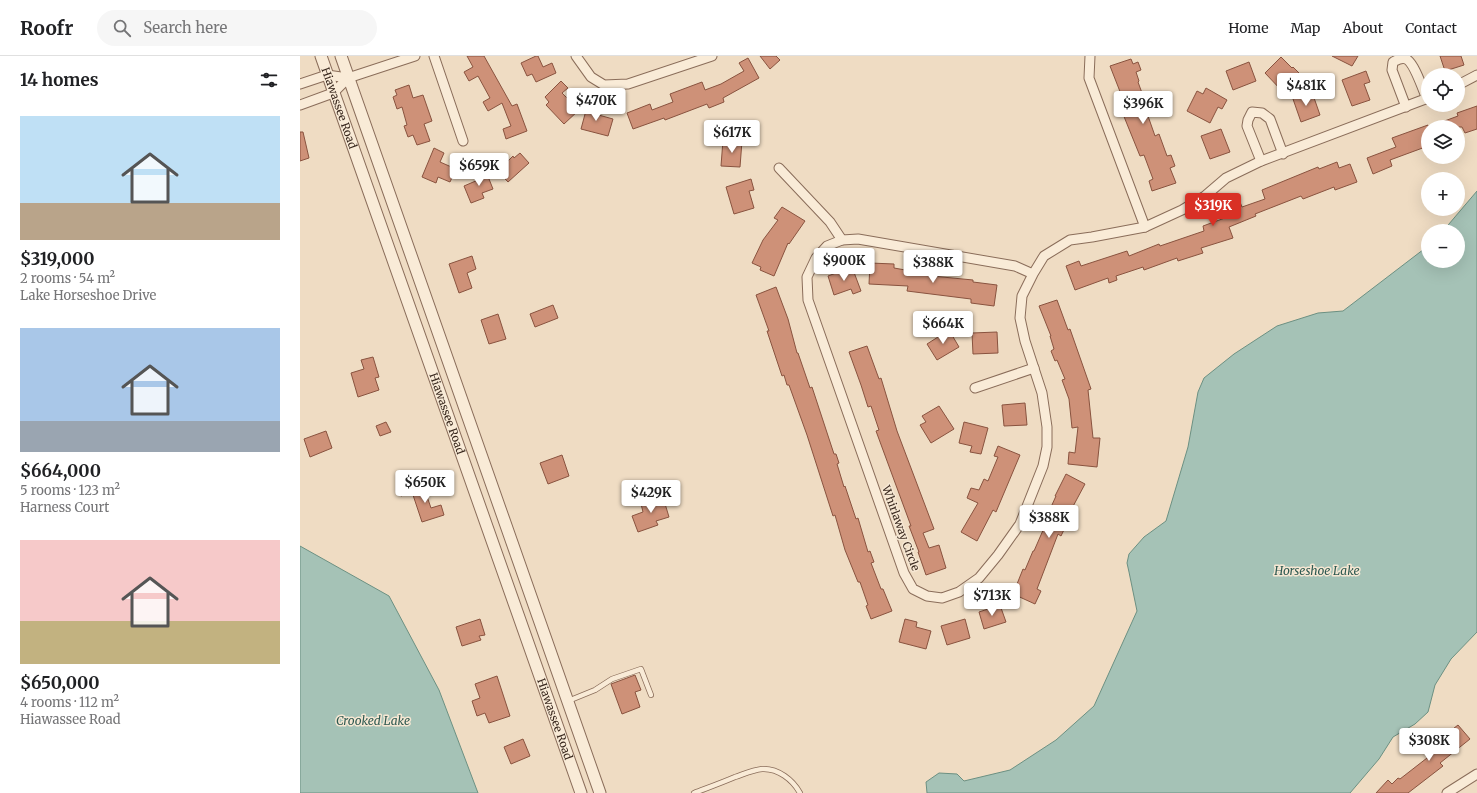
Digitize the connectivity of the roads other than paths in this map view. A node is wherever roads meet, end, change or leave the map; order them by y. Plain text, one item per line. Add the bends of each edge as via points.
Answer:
1 (321, 56) edge
2 (341, 56) edge
3 (415, 56) edge
4 (434, 56) edge
5 (576, 56) edge
6 (712, 56) edge
7 (1090, 56) edge
8 (327, 75) junction
9 (1477, 75) edge
10 (348, 78) junction
11 (1465, 81) edge
12 (300, 84) edge
13 (1421, 85) edge
14 (333, 93) junction
15 (1421, 101) edge
16 (300, 106) edge
17 (1406, 107) junction
18 (463, 141) dead end
19 (1283, 154) junction
20 (1261, 162) junction
21 (779, 168) dead end
22 (1145, 227) junction
23 (842, 240) junction
24 (1033, 274) junction
25 (1034, 368) junction
26 (975, 388) dead end
27 (650, 695) dead end
28 (568, 701) junction
29 (1477, 774) edge
30 (581, 793) edge
31 (600, 793) edge
32 (694, 793) edge
33 (800, 793) edge
34 (1446, 793) edge

1 - 8 street, Hiawassee Road
2 - 10 street, Hiawassee Road
3 - 10 street
4 - 18 street
5 - 6 street via 591,77 604,85 628,84
7 - 22 street via 1089,78
8 - 10 street
8 - 12 street
8 - 14 street, Hiawassee Road
9 - 11 street
10 - 14 street
10 - 28 street, Hiawassee Road
13 - 17 street via 1412,64 1406,59 1394,62 1392,70
14 - 16 street
14 - 30 street, Hiawassee Road
15 - 17 street
17 - 19 street
19 - 20 street
19 - 20 street via 1270,120 1262,113 1252,112 1247,126
20 - 22 street via 1226,178 1205,196 1182,210
21 - 23 street via 830,222
22 - 24 street via 1070,240 1044,256
23 - 24 street, Whirlaway Circle via 868,240 1015,266
23 - 25 street, Whirlaway Circle via 827,246 816,258 807,277 808,300 904,573 913,589 927,596 942,598 959,592 979,578 1020,524 1043,466 1047,447 1042,393
24 - 25 street, Whirlaway Circle via 1022,296 1020,318
25 - 26 street
27 - 28 lane via 641,669 612,679 595,690
28 - 31 street, Hiawassee Road
29 - 34 street
32 - 33 lane via 762,769 784,775

